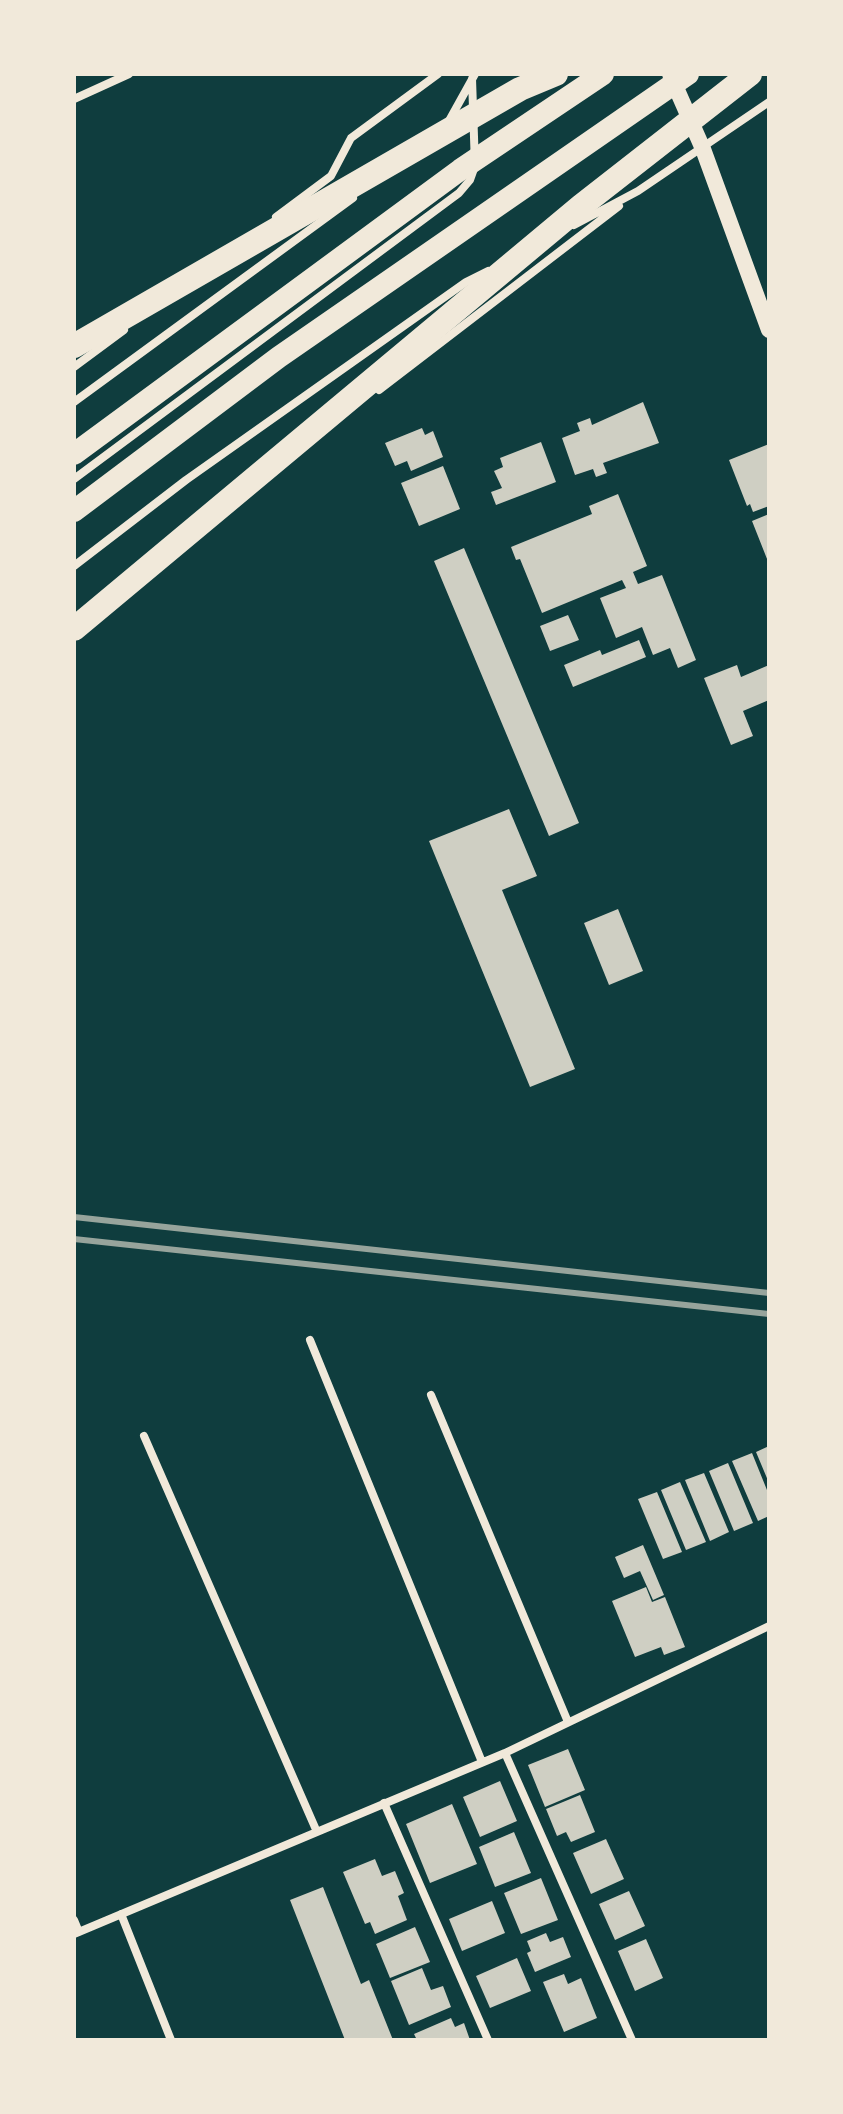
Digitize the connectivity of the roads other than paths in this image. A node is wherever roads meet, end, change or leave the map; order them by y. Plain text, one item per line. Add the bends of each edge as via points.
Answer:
1 (129, 74) edge
2 (438, 74) edge
3 (556, 74) edge
4 (603, 74) edge
5 (670, 74) edge
6 (688, 74) edge
7 (750, 74) edge
8 (474, 77) edge
9 (74, 99) edge
10 (769, 102) edge
11 (703, 149) junction
12 (638, 191) junction
13 (769, 330) edge
14 (74, 346) edge
15 (74, 367) edge
16 (74, 402) edge
17 (74, 454) edge
18 (74, 479) edge
19 (74, 511) edge
20 (74, 566) edge
21 (74, 620) edge
22 (74, 629) edge
23 (310, 1340) dead end
24 (431, 1395) dead end
25 (144, 1436) dead end
26 (769, 1626) edge
27 (568, 1722) junction
28 (505, 1753) junction
29 (482, 1762) junction
30 (384, 1803) junction
31 (317, 1832) junction
32 (121, 1914) junction
33 (74, 1920) edge
34 (76, 1933) edge
35 (171, 2040) edge
36 (488, 2040) edge
37 (632, 2040) edge

1 - 9 street
2 - 15 street via 351,138 331,176
3 - 14 highway via 506,96
4 - 17 highway via 447,180
5 - 11 main road
6 - 19 highway via 279,357
7 - 22 highway via 581,206
8 - 16 street via 461,104 433,139
8 - 18 street via 475,166 459,193
10 - 11 street
11 - 12 street
11 - 13 main road
12 - 20 street via 466,282
12 - 21 street
23 - 29 street
24 - 27 street
25 - 31 street
26 - 27 street
27 - 28 street
28 - 29 street
28 - 37 street
29 - 30 street
30 - 31 street
30 - 36 street
31 - 32 street
32 - 34 street
32 - 35 street
33 - 34 street

